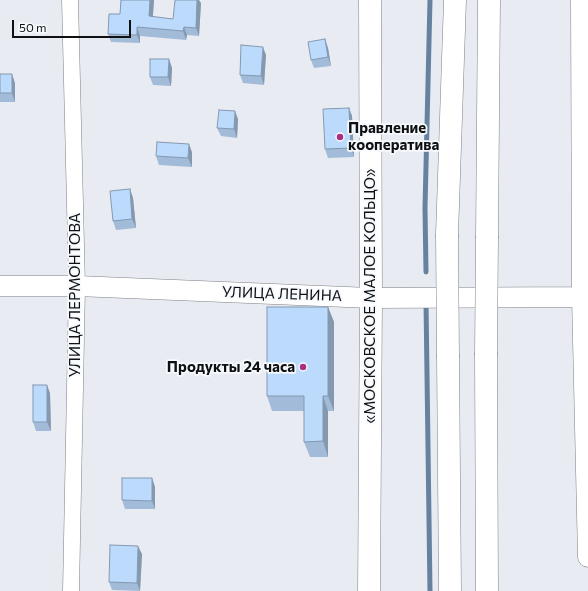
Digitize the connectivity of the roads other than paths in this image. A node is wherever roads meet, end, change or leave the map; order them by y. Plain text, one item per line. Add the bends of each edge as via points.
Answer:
1 (70, 0) edge
2 (370, 0) edge
3 (455, 0) edge
4 (489, 0) edge
5 (581, 0) edge
6 (0, 286) edge
7 (77, 286) junction
8 (585, 297) edge
9 (371, 298) junction
10 (588, 557) edge
11 (71, 591) edge
12 (369, 591) edge
13 (450, 591) edge
14 (487, 591) edge

1 - 7 street, УЛИЦА ЛЕРМОНТОВА
2 - 9 highway, «МОСКОВСКОЕ МАЛОЕ КОЛЬЦО»
3 - 13 highway, bridge via 447,235
4 - 14 highway, bridge
5 - 8 street
6 - 7 street, УЛИЦА ЛЕНИНА
7 - 9 street, УЛИЦА ЛЕНИНА
7 - 11 street, УЛИЦА ЛЕРМОНТОВА
8 - 9 street, УЛИЦА ЛЕНИНА
8 - 10 street
9 - 12 highway, «МОСКОВСКОЕ МАЛОЕ КОЛЬЦО»

